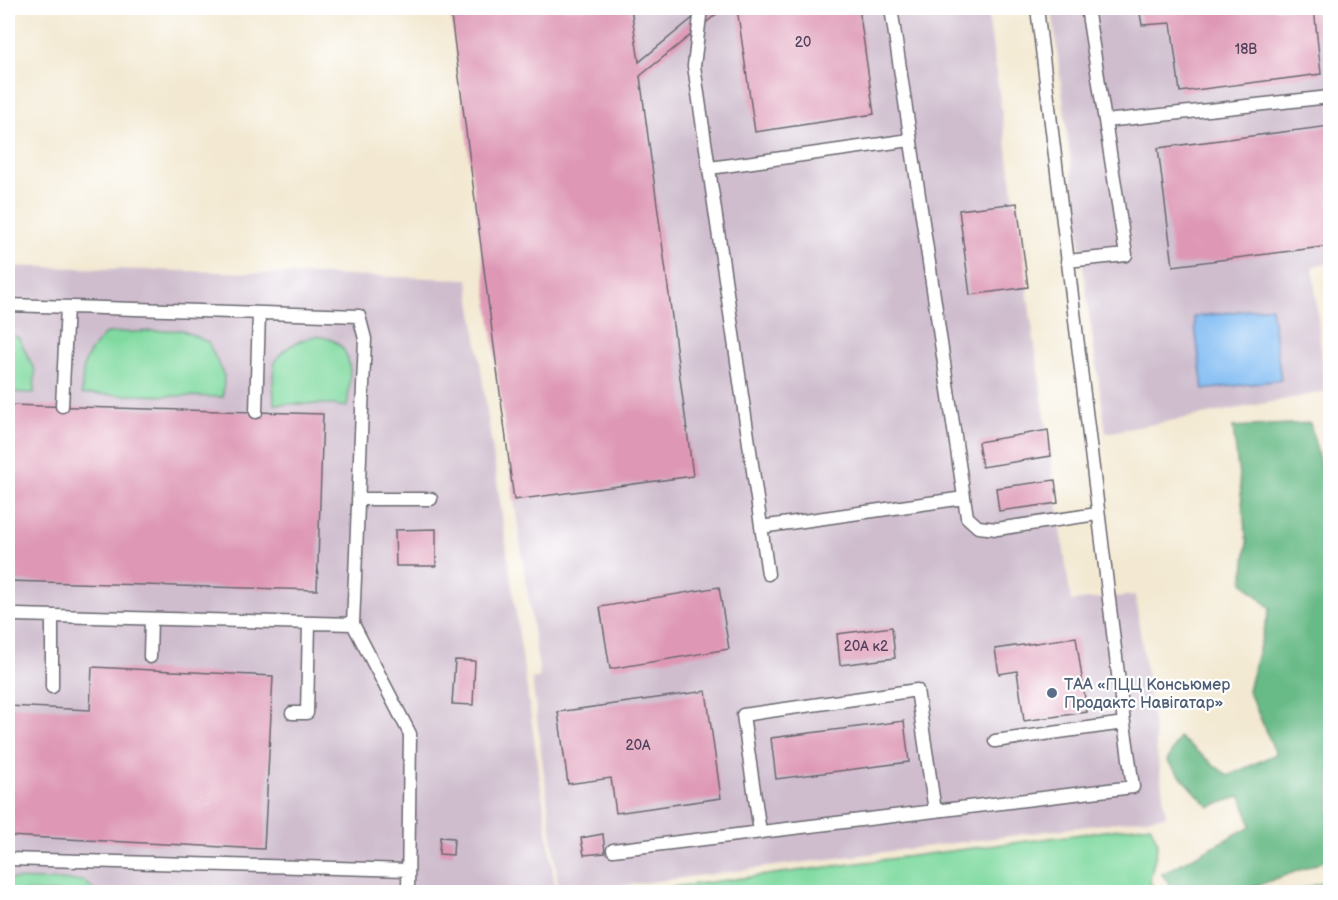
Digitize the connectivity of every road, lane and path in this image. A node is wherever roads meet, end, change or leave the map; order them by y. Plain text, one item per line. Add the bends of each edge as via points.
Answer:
1 (701, 8) edge
2 (891, 8) edge
3 (1036, 8) edge
4 (1087, 8) edge
5 (1330, 97) edge
6 (1105, 121) junction
7 (910, 140) junction
8 (710, 168) junction
9 (1067, 261) junction
10 (8, 305) edge
11 (67, 307) junction
12 (259, 313) junction
13 (62, 406) dead end
14 (256, 412) dead end
15 (964, 498) junction
16 (358, 499) junction
17 (431, 499) dead end
18 (1097, 514) junction
19 (761, 527) junction
20 (768, 574) dead end
21 (16, 615) dead end
22 (52, 616) junction
23 (151, 619) junction
24 (309, 623) junction
25 (353, 624) junction
26 (150, 657) dead end
27 (52, 687) dead end
28 (291, 713) dead end
29 (1124, 723) junction
30 (995, 741) dead end
31 (935, 811) junction
32 (760, 832) junction
33 (613, 850) dead end
34 (8, 859) edge
35 (408, 870) junction
36 (408, 892) edge

1 - 8 lane via 694,66
2 - 7 lane
3 - 9 lane
4 - 6 lane
5 - 6 lane
6 - 9 lane via 1126,255
7 - 8 lane
7 - 15 lane
8 - 19 lane
9 - 18 lane
10 - 11 lane
11 - 12 lane
11 - 13 lane
12 - 14 lane
12 - 16 lane via 359,316 365,339
15 - 18 lane via 967,517 978,527 997,529
15 - 19 lane
16 - 17 lane
16 - 25 lane
18 - 29 lane
19 - 20 lane
21 - 22 lane
22 - 23 lane
22 - 27 lane
23 - 24 lane
23 - 26 lane
24 - 25 lane
24 - 28 lane via 307,714
25 - 35 lane via 410,734
29 - 30 lane
29 - 31 lane via 1133,787
31 - 32 lane
31 - 32 lane via 917,690 743,716
32 - 33 lane
34 - 35 lane
35 - 36 lane

